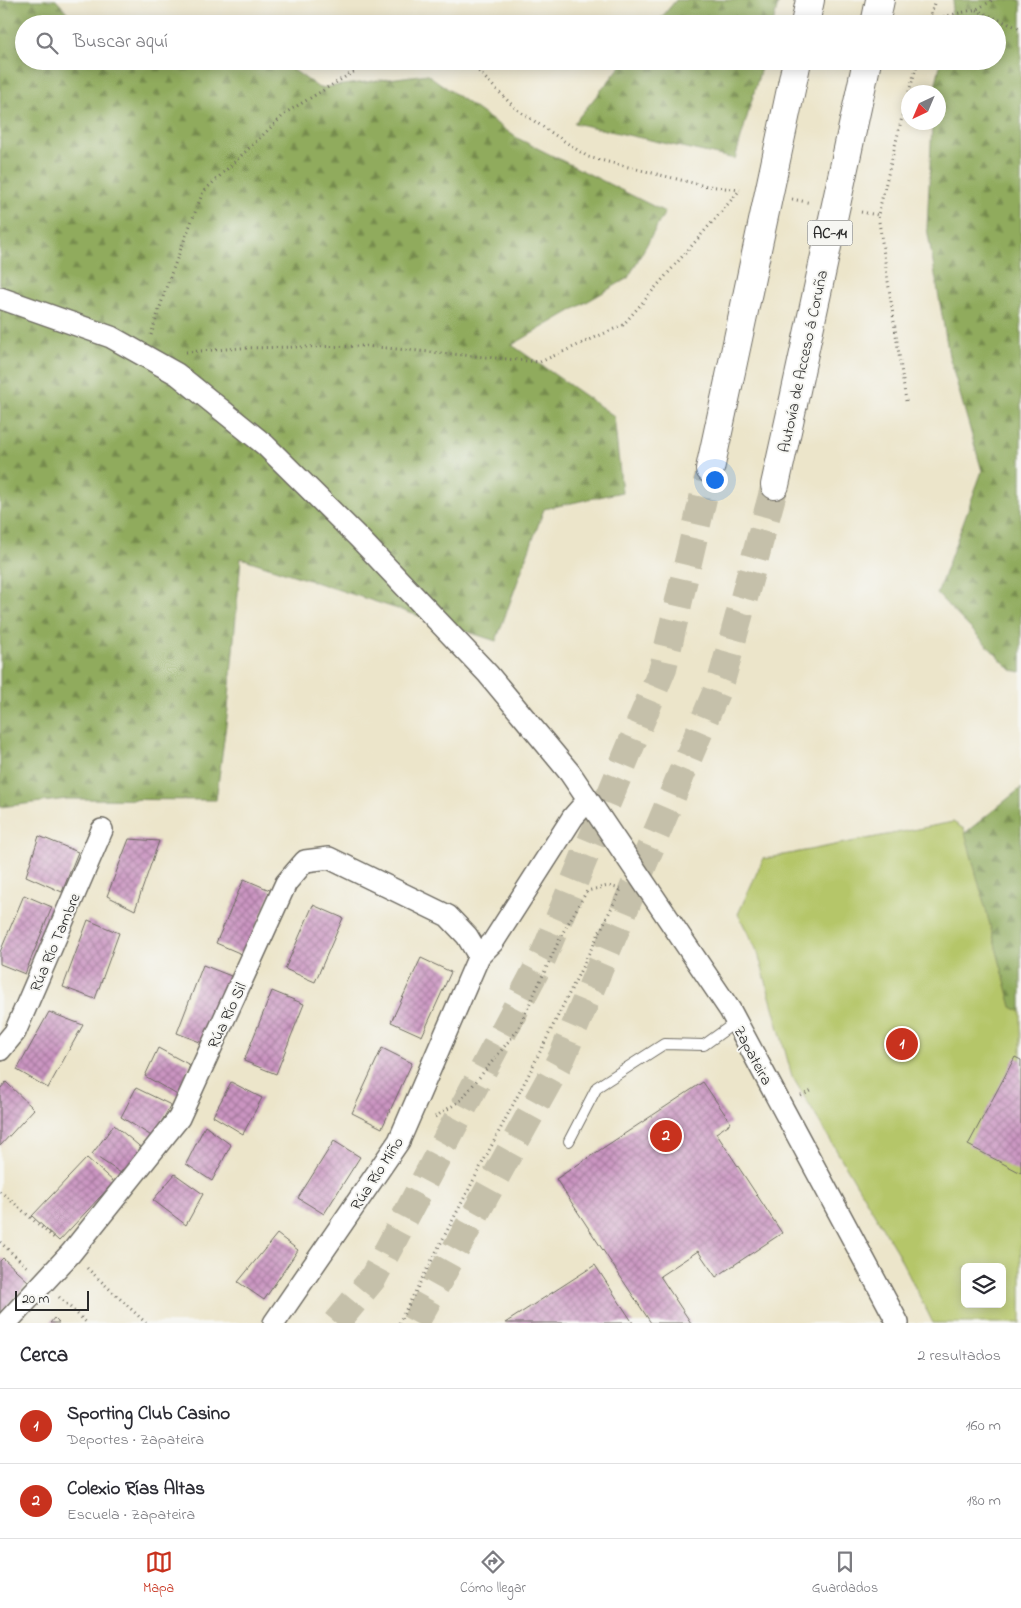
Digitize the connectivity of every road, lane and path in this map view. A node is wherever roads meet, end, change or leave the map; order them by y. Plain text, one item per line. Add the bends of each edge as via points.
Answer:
1 (810, 0) edge
2 (880, 0) edge
3 (935, 0) edge
4 (993, 0) edge
5 (976, 10) junction
6 (807, 15) edge
7 (877, 15) edge
8 (931, 15) edge
9 (956, 15) edge
10 (988, 15) edge
11 (1006, 23) edge
12 (1021, 29) edge
13 (357, 70) edge
14 (477, 70) edge
15 (795, 70) edge
16 (865, 70) edge
17 (915, 70) edge
18 (911, 85) edge
19 (901, 124) edge
20 (0, 298) edge
21 (183, 352) dead end
22 (144, 355) junction
23 (906, 401) dead end
24 (710, 469) tunnel mouth
25 (775, 485) tunnel mouth
26 (588, 800) junction
27 (102, 830) dead end
28 (621, 889) junction
29 (627, 895) dead end
30 (479, 956) junction
31 (736, 1022) junction
32 (0, 1050) edge
33 (399, 1141) junction
34 (569, 1141) dead end
35 (6, 1323) edge
36 (274, 1323) edge
37 (399, 1323) edge
38 (898, 1323) edge

1 - 6 highway
2 - 7 highway
3 - 8 path
4 - 5 path
5 - 9 path
5 - 10 path
11 - 12 path
13 - 22 path via 287,112 203,192
14 - 21 path via 516,109 588,157 740,190 623,325 540,362 364,346
15 - 24 highway, bridge
16 - 25 highway, Autovía de Acceso á Coruña / AC-14, bridge
17 - 18 path
19 - 23 path via 878,215
20 - 22 street, Zapateira via 111,337
22 - 26 street, Zapateira via 177,374 265,445 359,538 488,674 570,773
26 - 30 street, Rúa Río Miño via 573,817 493,942
26 - 31 street, Zapateira
27 - 32 street, Rúa Río Tambre via 15,1032
28 - 29 path
28 - 33 path via 608,886 587,891 562,934 516,1031 460,1101
28 - 37 path
30 - 33 street, Rúa Río Miño
30 - 35 street, Rúa Río Sil via 467,936 448,916 329,858 305,861 286,883 179,1118 71,1253
31 - 34 lane via 704,1045 664,1044 597,1087
31 - 38 street, Zapateira
33 - 36 street, Rúa Río Miño

